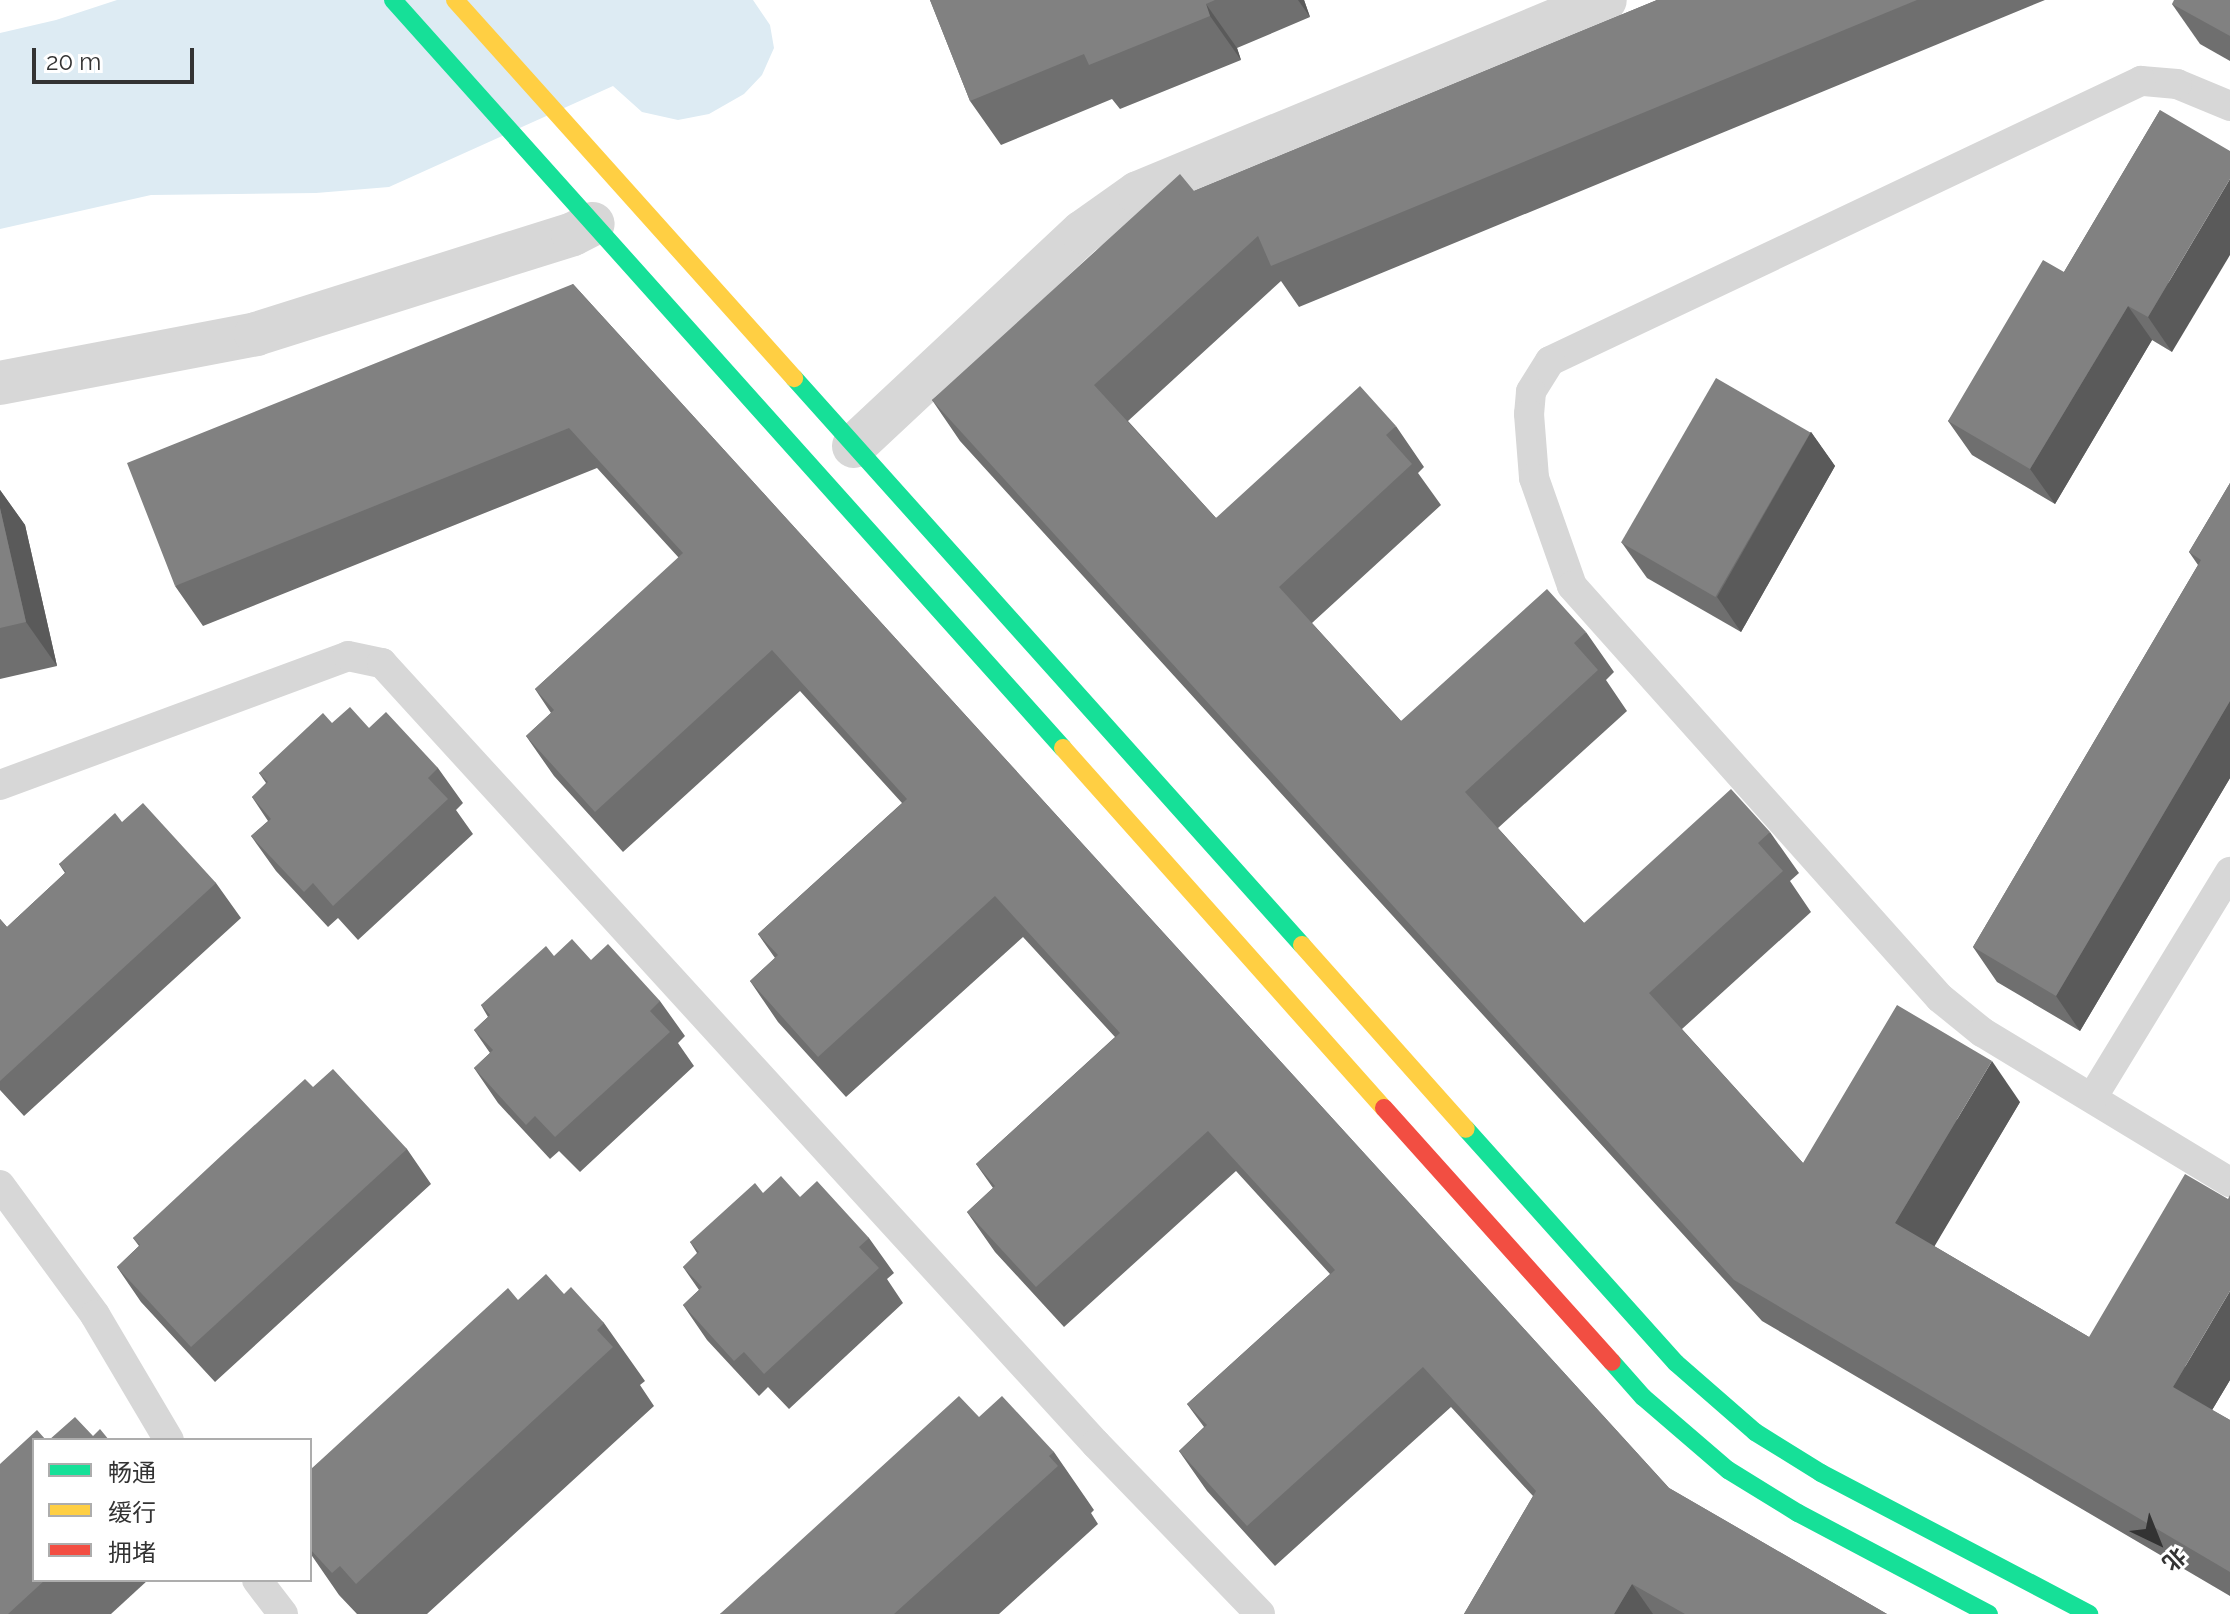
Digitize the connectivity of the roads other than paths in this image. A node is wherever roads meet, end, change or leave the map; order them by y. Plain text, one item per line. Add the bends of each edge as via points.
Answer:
1 (393, 0) edge
2 (455, 0) edge
3 (1605, 0) edge
4 (2230, 106) edge
5 (593, 224) junction
6 (0, 383) edge
7 (854, 446) junction
8 (0, 785) edge
9 (2230, 872) edge
10 (2092, 1098) junction
11 (2230, 1182) edge
12 (0, 1185) edge
13 (168, 1438) edge
14 (259, 1582) edge
15 (283, 1614) edge
16 (1260, 1614) edge
17 (1989, 1614) edge
18 (2089, 1614) edge

1 - 5 street
2 - 7 street
3 - 7 street via 1138,193 1083,232
4 - 10 lane via 2177,84 2141,81 1550,361 1531,392 1534,478 1572,586 1940,998 1982,1032
5 - 6 street via 256,334
5 - 17 street via 1643,1397 1728,1470
7 - 18 street via 1676,1363 1755,1432 1808,1465
8 - 16 lane via 348,656 382,663 1096,1444
9 - 10 lane
10 - 11 lane
12 - 13 lane via 95,1315
14 - 15 lane

